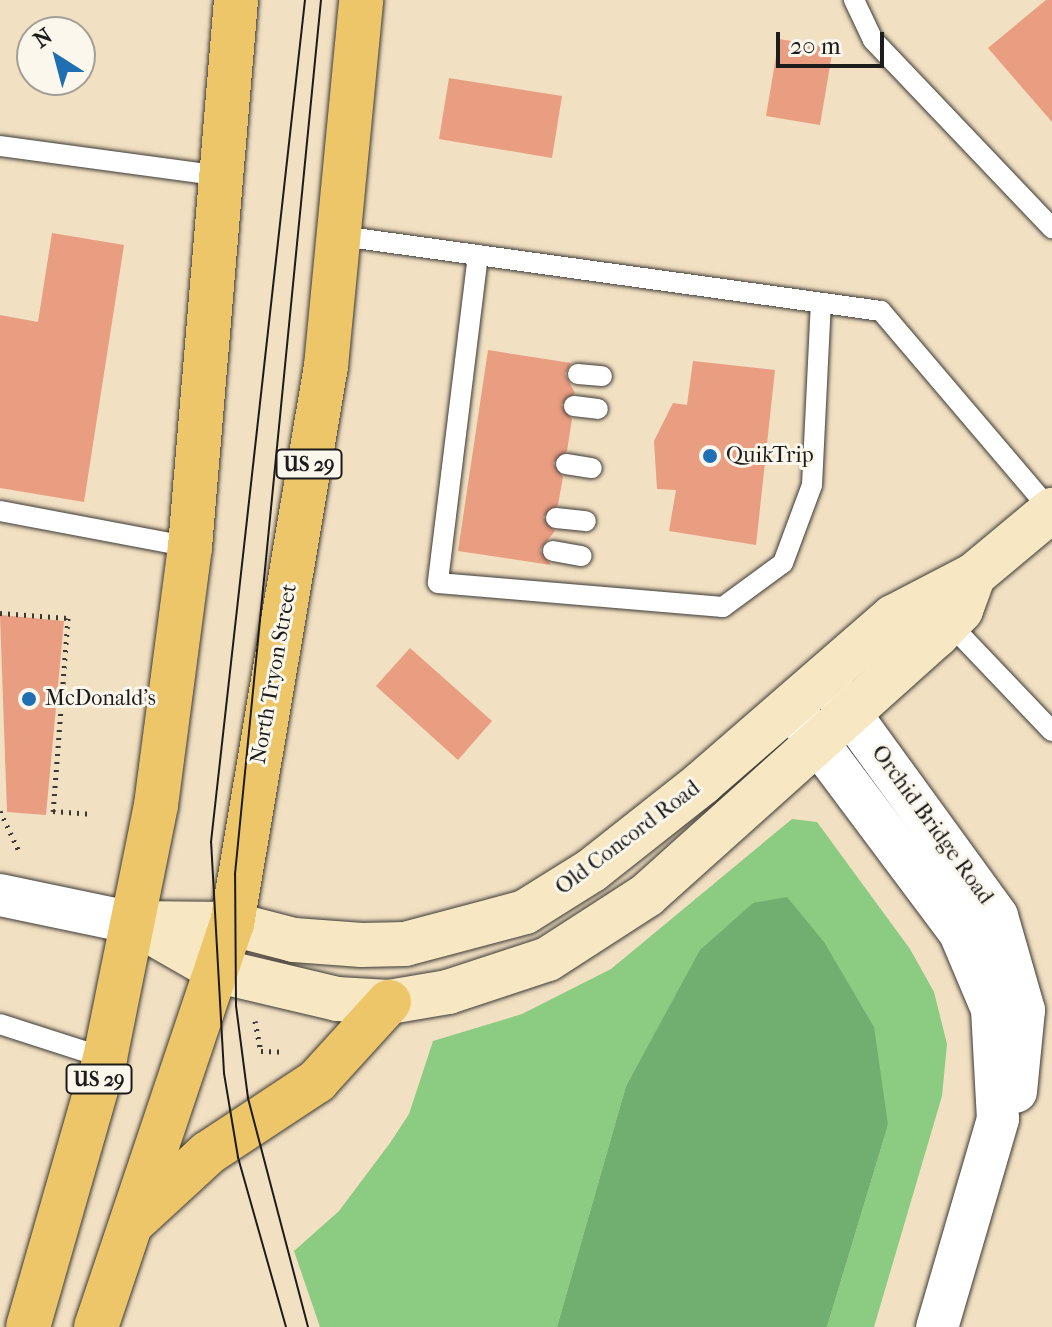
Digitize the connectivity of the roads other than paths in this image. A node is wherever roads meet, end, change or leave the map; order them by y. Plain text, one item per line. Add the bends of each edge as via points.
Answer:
1 (236, 0) edge
2 (361, 0) edge
3 (854, 0) edge
4 (0, 146) edge
5 (222, 176) junction
6 (1052, 228) edge
7 (341, 236) junction
8 (478, 255) junction
9 (821, 303) junction
10 (578, 374) dead end
11 (602, 376) dead end
12 (574, 406) dead end
13 (598, 409) dead end
14 (566, 464) dead end
15 (592, 468) dead end
16 (1051, 510) edge
17 (0, 511) edge
18 (556, 518) dead end
19 (586, 521) dead end
20 (190, 547) junction
21 (553, 551) dead end
22 (582, 556) dead end
23 (974, 575) junction
24 (949, 623) junction
25 (824, 677) junction
26 (791, 706) junction
27 (850, 712) junction
28 (1052, 731) edge
29 (817, 740) junction
30 (0, 895) edge
31 (134, 923) junction
32 (232, 924) junction
33 (219, 971) junction
34 (389, 1002) junction
35 (0, 1024) edge
36 (105, 1058) junction
37 (998, 1119) junction
38 (124, 1229) junction
39 (28, 1327) edge
40 (96, 1327) edge
41 (937, 1327) edge

1 - 5 main road, US 29
2 - 7 main road, North Tryon Street / US 29
3 - 6 lane via 873,40
4 - 5 lane
5 - 20 main road, US 29
7 - 8 lane
7 - 32 main road, North Tryon Street / US 29
8 - 9 lane
8 - 9 lane via 475,362 452,537 438,583 723,607 783,563 812,485
9 - 16 lane via 881,311
10 - 11 lane
12 - 13 lane
14 - 15 lane
16 - 23 street, Old Concord Road
17 - 20 lane
18 - 19 lane
20 - 31 main road, US 29
21 - 22 lane
23 - 24 street, Old Concord Road
23 - 25 street, Old Concord Road via 914,602
24 - 27 street, Old Concord Road
24 - 28 lane
25 - 26 street, Old Concord Road
25 - 27 street, Orchid Bridge Road
26 - 29 street, Orchid Bridge Road
26 - 32 street, Old Concord Road via 592,870 525,912 405,944 294,940
27 - 29 street, Old Concord Road
27 - 37 street, Orchid Bridge Road via 973,877 1012,951 1024,1050 1018,1086
29 - 34 street, Old Concord Road via 599,931 494,981
29 - 37 street, Orchid Bridge Road via 974,957 994,1020
30 - 31 street
31 - 32 street, Old Concord Road
31 - 33 street, Old Concord Road
31 - 36 main road, US 29
32 - 33 main road, North Tryon Street / US 29
33 - 34 street, Old Concord Road via 279,989
33 - 38 main road, North Tryon Street / US 29
34 - 38 main road via 317,1081 208,1153
35 - 36 lane
36 - 39 main road, US 29
37 - 41 street, Orchid Bridge Road
38 - 40 main road, North Tryon Street / US 29

